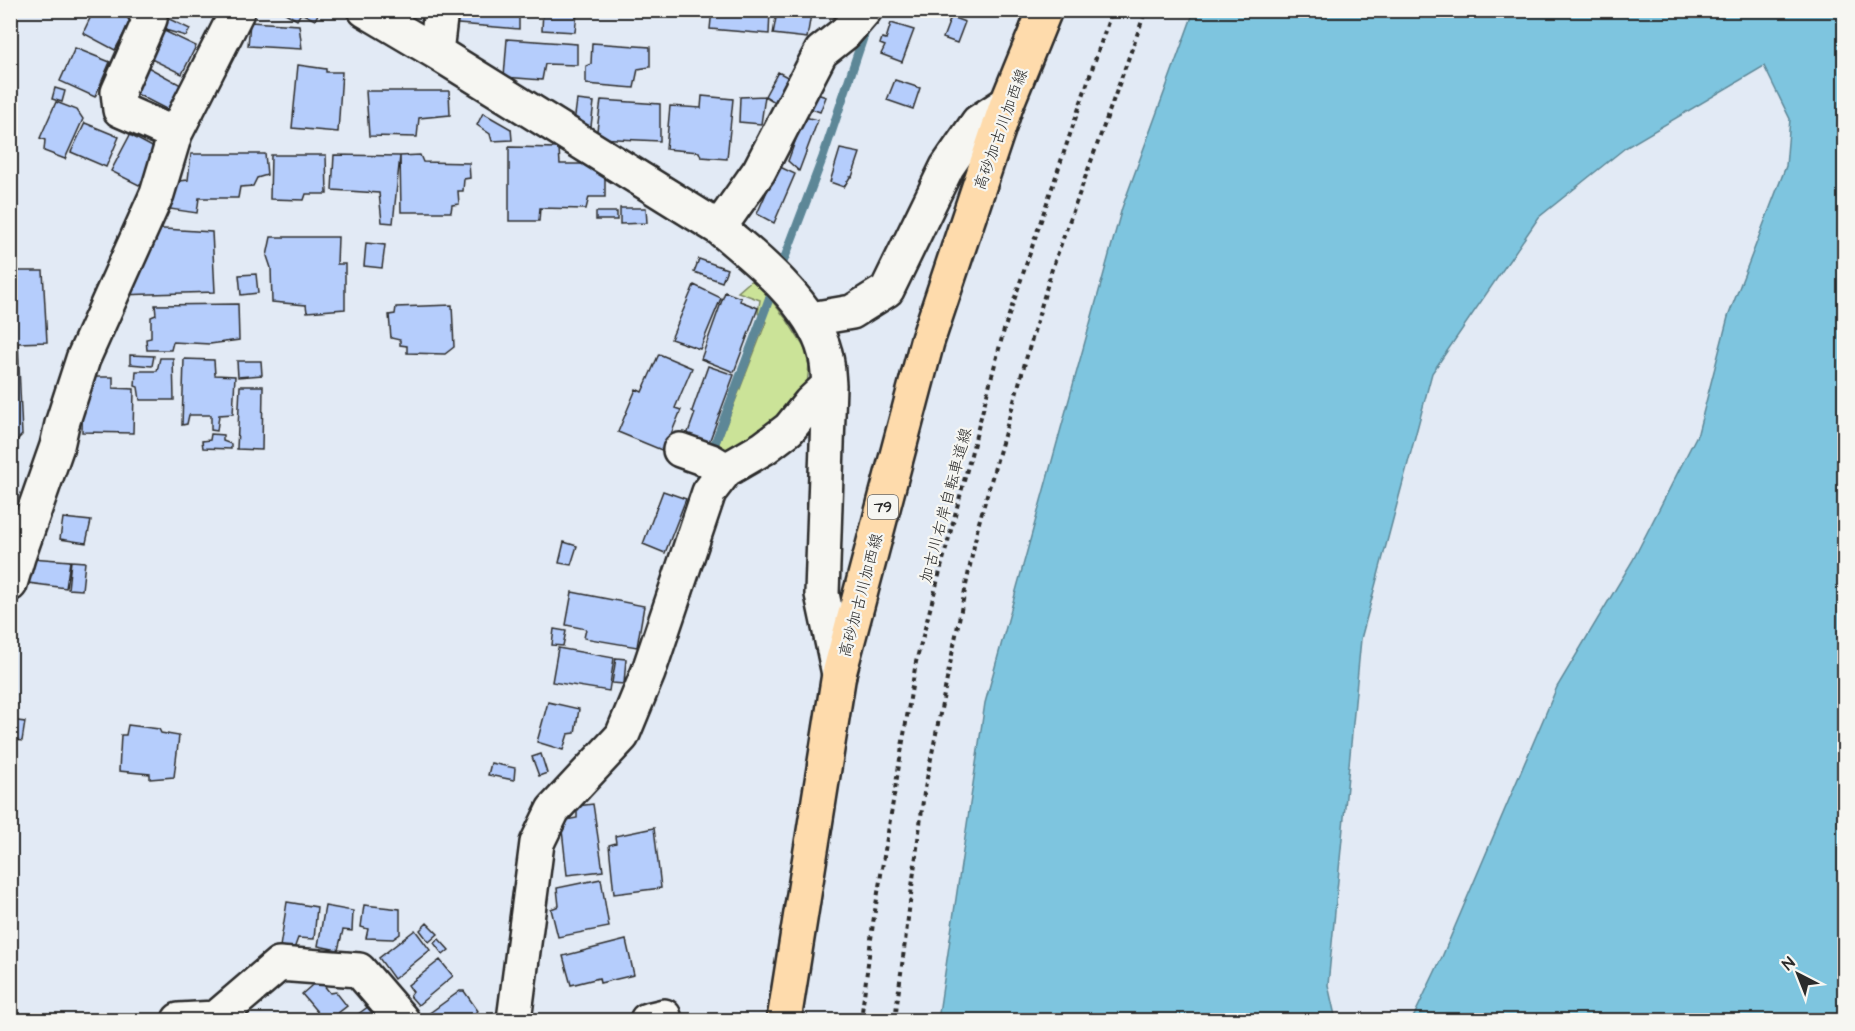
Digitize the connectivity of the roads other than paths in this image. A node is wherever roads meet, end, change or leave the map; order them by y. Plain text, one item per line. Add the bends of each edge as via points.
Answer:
1 (144, 10) edge
2 (238, 10) edge
3 (365, 10) edge
4 (441, 10) edge
5 (835, 10) edge
6 (865, 10) edge
7 (1045, 10) edge
8 (436, 52) junction
9 (820, 52) junction
10 (1007, 103) junction
11 (175, 134) junction
12 (719, 228) junction
13 (811, 319) junction
14 (830, 385) junction
15 (10, 584) edge
16 (839, 674) junction
17 (179, 1020) edge
18 (402, 1020) edge
19 (514, 1020) edge
20 (784, 1020) edge

1 - 11 street via 150,19 118,92 120,110
2 - 11 street
3 - 8 street
4 - 8 street
5 - 9 street
6 - 9 street via 845,33
7 - 10 main road, 高砂加古川加西線 / 79
8 - 12 street
9 - 12 street via 759,171
10 - 13 street via 978,122 946,166 887,291 852,312
10 - 16 main road, 高砂加古川加西線 / 79 via 927,342
11 - 15 street via 157,195 83,359
12 - 13 street via 760,262
13 - 14 street via 825,352
14 - 16 street via 822,594
14 - 19 street via 789,429 764,448 704,460 709,492 648,673 622,736 553,810 537,843
16 - 20 main road, 高砂加古川加西線 / 79
17 - 18 street via 216,1018 279,964 359,970

